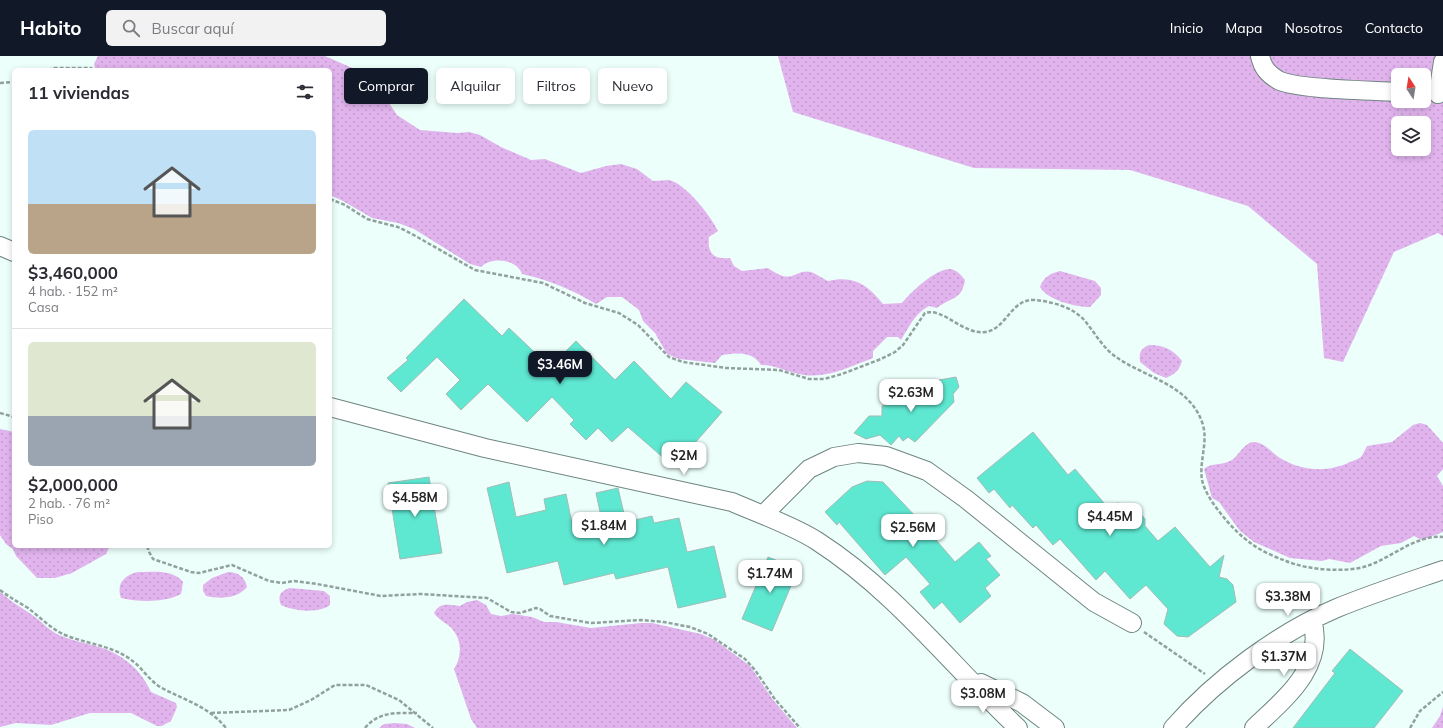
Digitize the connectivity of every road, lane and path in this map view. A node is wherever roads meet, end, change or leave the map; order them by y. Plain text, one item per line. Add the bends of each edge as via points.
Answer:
1 (1260, 56) edge
2 (1443, 62) edge
3 (54, 68) edge
4 (90, 68) edge
5 (12, 82) edge
6 (0, 83) edge
7 (1391, 92) edge
8 (1435, 94) edge
9 (332, 200) edge
10 (0, 246) edge
11 (12, 251) edge
12 (332, 408) edge
13 (0, 413) edge
14 (12, 416) edge
15 (762, 515) junction
16 (1443, 537) edge
17 (148, 548) edge
18 (1443, 570) edge
19 (0, 590) edge
20 (1312, 620) junction
21 (1132, 624) joint
22 (970, 678) junction
23 (1219, 684) junction
24 (1443, 692) edge
25 (210, 713) junction
26 (417, 713) junction
27 (226, 728) edge
28 (365, 728) edge
29 (433, 728) edge
30 (800, 728) edge
31 (1018, 728) edge
32 (1055, 728) edge
33 (1173, 728) edge
34 (1254, 728) edge
35 (1410, 728) edge

1 - 7 street via 1263,68 1279,80 1306,86
2 - 8 street
3 - 4 path
5 - 6 path
9 - 16 path via 367,219 398,227 475,270 543,283 585,303 619,313 638,325 669,357 683,362 726,368 779,370 810,379 824,379 895,352 925,313 930,312 977,332 987,332 996,328 1023,302 1034,300 1060,305 1073,310 1084,319 1103,346 1116,357 1165,383 1190,402 1203,425 1201,467 1202,481 1208,496 1215,507 1252,544 1285,561 1308,568 1352,569 1368,566 1419,542
10 - 11 street
12 - 15 street via 485,448 732,502
13 - 14 path
15 - 21 street via 809,469 834,457 858,453 886,456 927,471 966,499 1094,602
15 - 22 street via 816,540 861,573 919,626
17 - 30 path via 153,559 191,572 199,573 232,565 269,581 282,583 294,581 317,584 381,596 421,594 487,598 511,612 520,613 536,608 550,616 590,623 640,620 690,627 708,634 745,659
18 - 20 street via 1336,608
19 - 25 path via 65,635 101,645 131,660 157,685
20 - 23 street via 1264,650
20 - 34 street via 1316,642 1308,668 1295,688
21 - 23 path
22 - 31 street
22 - 32 street via 1022,703
23 - 33 street
24 - 35 path via 1420,711
25 - 26 path via 289,710 335,685 366,685 399,700
25 - 27 path
26 - 28 path via 391,712 372,720
26 - 29 path

